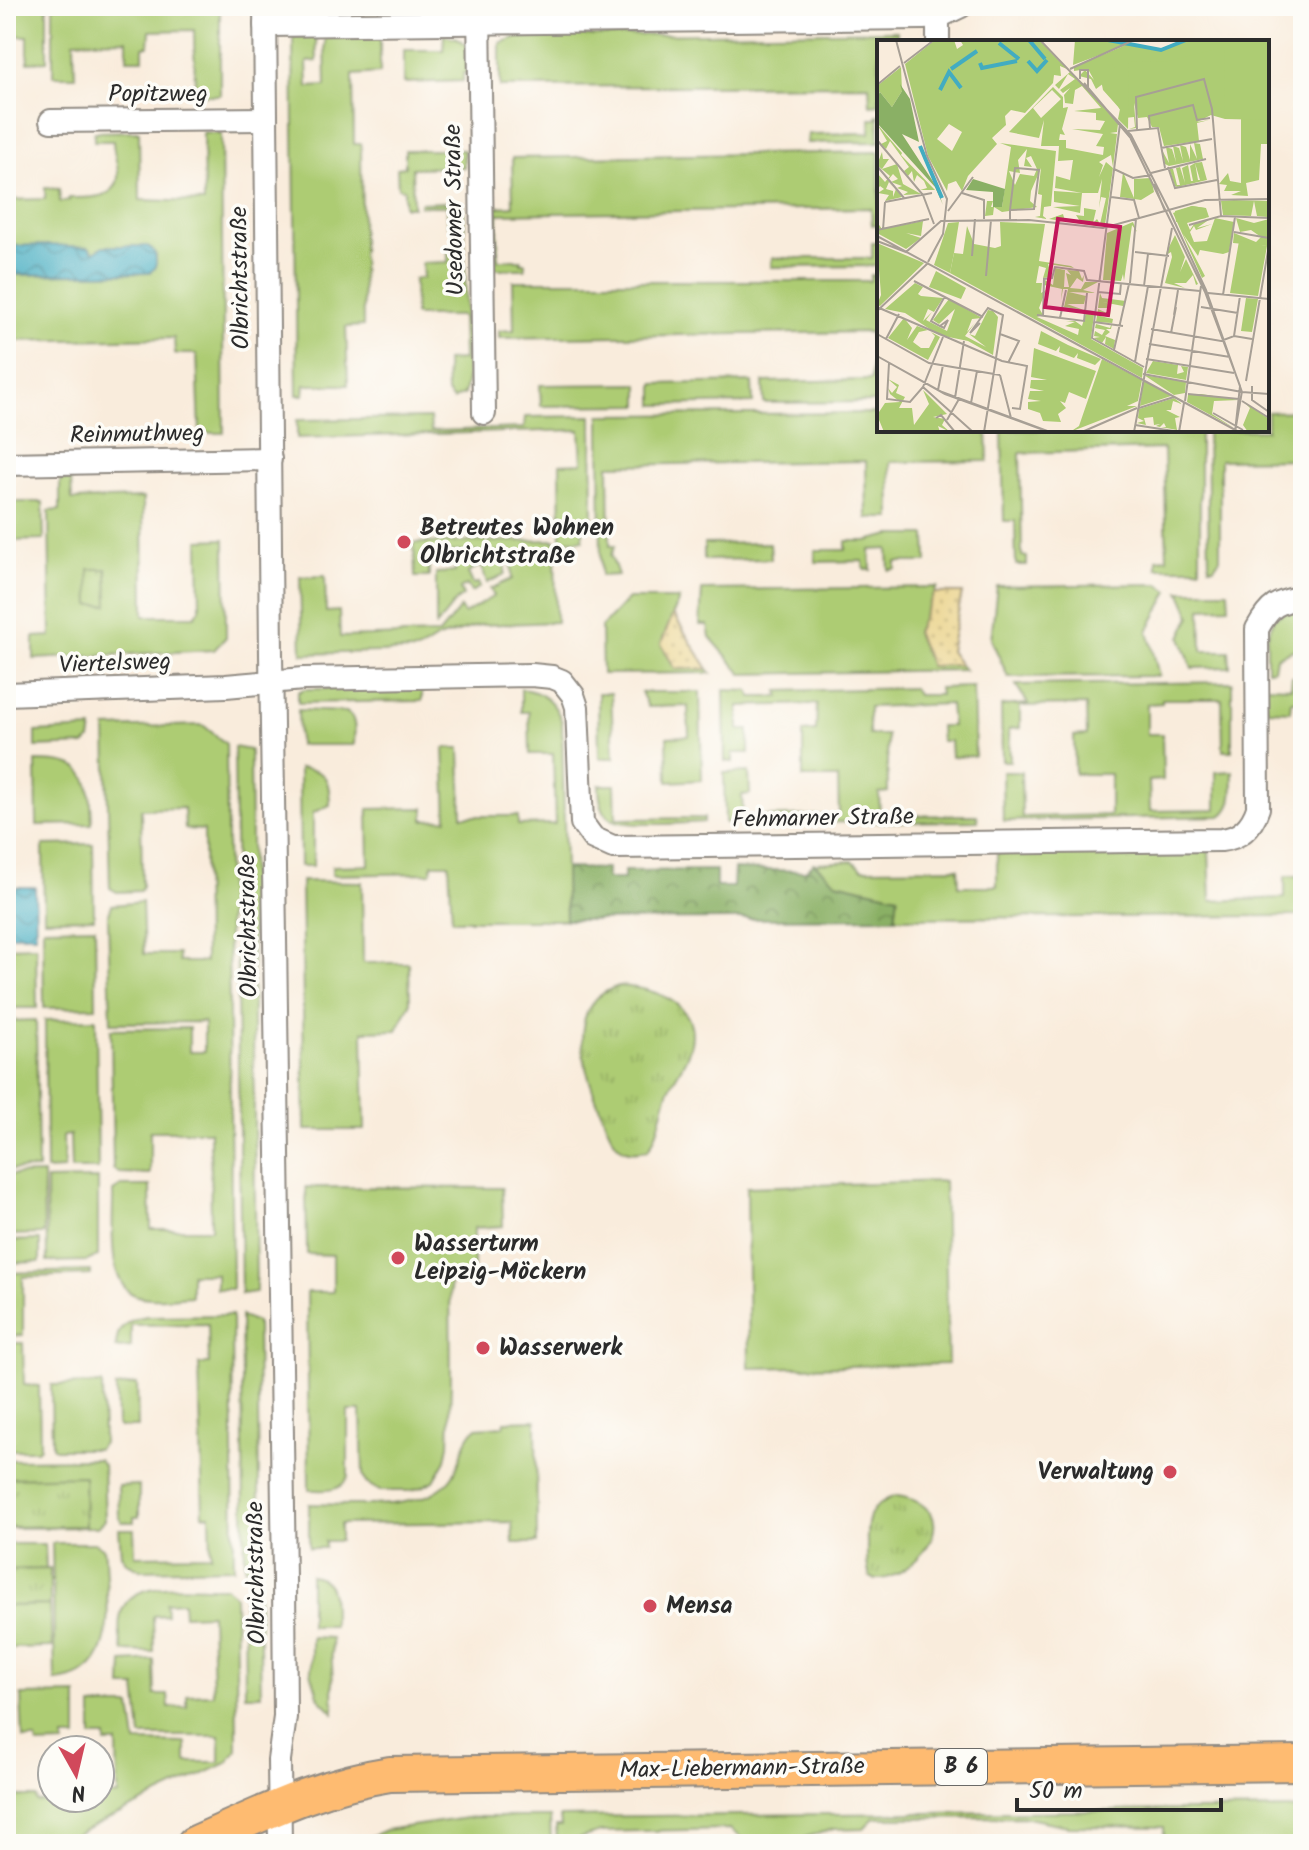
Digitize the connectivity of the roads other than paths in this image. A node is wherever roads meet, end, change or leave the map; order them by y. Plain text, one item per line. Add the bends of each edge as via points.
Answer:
1 (961, 6) edge
2 (478, 14) edge
3 (265, 15) edge
4 (938, 17) junction
5 (938, 40) edge
6 (265, 119) junction
7 (51, 121) dead end
8 (484, 413) dead end
9 (270, 459) junction
10 (6, 464) edge
11 (1303, 597) edge
12 (271, 683) junction
13 (6, 694) edge
14 (1303, 1763) edge
15 (279, 1806) junction
16 (194, 1844) edge
17 (280, 1844) edge

1 - 4 street
2 - 3 street
2 - 4 street
2 - 8 street, Usedomer Straße
3 - 6 street, Olbrichtstraße
4 - 5 street
6 - 7 street, Popitzweg
6 - 9 street, Olbrichtstraße
9 - 10 street, Reinmuthweg
9 - 12 street, Olbrichtstraße
11 - 12 street, Fehmarner Straße via 1267,610 1257,629 1258,808 1252,824 1232,839 1221,840 613,847 593,838 582,823 577,707 557,679 443,675
12 - 13 street, Viertelsweg
12 - 15 street, Olbrichtstraße via 285,1717
14 - 15 main road, Max-Liebermann-Straße / B 6 via 390,1774 359,1778
15 - 16 main road, Max-Liebermann-Straße / B 6
15 - 17 street, Olbrichtstraße

